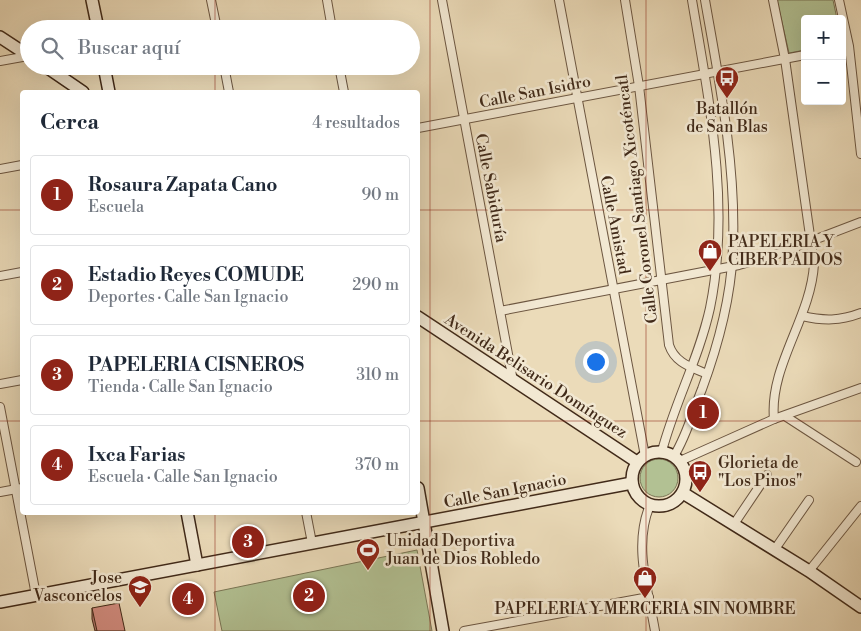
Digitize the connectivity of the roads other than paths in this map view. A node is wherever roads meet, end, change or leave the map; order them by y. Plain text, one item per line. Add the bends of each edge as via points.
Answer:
1 (92, 0) edge
2 (211, 0) edge
3 (327, 0) edge
4 (442, 0) edge
5 (559, 0) edge
6 (625, 0) edge
7 (692, 0) edge
8 (705, 0) edge
9 (773, 0) edge
10 (839, 0) edge
11 (841, 15) edge
12 (96, 20) edge
13 (215, 20) edge
14 (330, 20) edge
15 (0, 37) edge
16 (20, 51) edge
17 (846, 51) edge
18 (801, 56) edge
19 (20, 57) edge
20 (785, 59) junction
21 (0, 61) edge
22 (717, 71) junction
23 (704, 74) junction
24 (58, 75) edge
25 (106, 75) edge
26 (226, 75) edge
27 (341, 75) edge
28 (639, 86) junction
29 (80, 90) edge
30 (109, 90) edge
31 (229, 90) edge
32 (344, 90) edge
33 (577, 98) junction
34 (858, 104) edge
35 (464, 119) junction
36 (420, 128) edge
37 (861, 154) edge
38 (20, 165) edge
39 (0, 169) edge
40 (861, 222) edge
41 (810, 241) junction
42 (731, 267) junction
43 (716, 270) junction
44 (20, 272) edge
45 (0, 276) edge
46 (661, 280) junction
47 (614, 289) junction
48 (500, 310) junction
49 (861, 313) edge
50 (802, 316) junction
51 (420, 318) edge
52 (693, 368) junction
53 (707, 374) junction
54 (20, 380) edge
55 (513, 381) junction
56 (0, 384) edge
57 (861, 388) edge
58 (0, 407) edge
59 (785, 416) junction
60 (774, 419) junction
61 (662, 451) junction
62 (677, 458) junction
63 (641, 459) junction
64 (856, 462) dead end
65 (768, 475) dead end
66 (632, 483) junction
67 (19, 488) edge
68 (0, 492) edge
69 (683, 493) junction
70 (420, 499) edge
71 (808, 500) dead end
72 (650, 505) junction
73 (861, 506) edge
74 (23, 515) edge
75 (188, 515) edge
76 (307, 515) edge
77 (424, 522) junction
78 (734, 524) junction
79 (312, 543) junction
80 (775, 549) junction
81 (197, 565) junction
82 (812, 573) junction
83 (36, 595) junction
84 (649, 597) junction
85 (0, 602) edge
86 (861, 607) edge
87 (443, 631) edge
88 (464, 631) edge
89 (655, 631) edge

1 - 12 street
2 - 13 street
3 - 14 street
4 - 35 street, Calle Sabiduría
5 - 33 street, Calle Amistad
6 - 28 street, Calle Coronel Santiago Xicoténcatl
7 - 23 street
8 - 22 street
9 - 20 street
10 - 11 street
15 - 16 street
17 - 34 street
18 - 20 street, Calle San Isidro
19 - 21 street
20 - 22 street, Calle San Isidro
20 - 41 street
22 - 23 street, Calle San Isidro
22 - 42 street via 733,194
23 - 28 street, Calle San Isidro
23 - 43 street via 719,187
24 - 29 street
25 - 30 street
26 - 31 street
27 - 32 street
28 - 33 street, Calle San Isidro
28 - 46 street, Calle Coronel Santiago Xicoténcatl
33 - 35 street, Calle San Isidro
33 - 47 street, Calle Amistad
34 - 37 street
35 - 36 street, Calle San Isidro
35 - 48 street, Calle Sabiduría
38 - 39 street
40 - 41 street
41 - 42 street
41 - 50 street via 813,277
42 - 43 street
42 - 53 street via 724,315
43 - 46 street
43 - 52 street via 710,308
44 - 45 street
46 - 47 street
46 - 52 street, Calle Coronel Santiago Xicoténcatl via 669,345 677,359
47 - 48 street
47 - 63 street, Calle Amistad
48 - 55 street, Calle Sabiduría
49 - 50 street via 843,320
50 - 60 street via 775,389
51 - 55 street, Avenida Belisario Domínguez
52 - 53 street, Calle Coronel Santiago Xicoténcatl
52 - 61 street
53 - 62 street
54 - 56 street
55 - 63 street, Avenida Belisario Domínguez
57 - 59 street
58 - 67 street
59 - 60 street
59 - 64 street
60 - 62 street
61 - 62 street
61 - 63 street
62 - 69 street via 686,474
63 - 66 street via 634,469
65 - 78 street
66 - 72 street via 636,492
66 - 77 street, Calle San Ignacio
67 - 68 street
69 - 72 street via 668,505
69 - 78 street
70 - 77 street
71 - 80 street
72 - 84 street via 641,535
73 - 82 street via 822,553
74 - 83 street
75 - 81 street
76 - 79 street
77 - 79 street, Calle San Ignacio
77 - 87 street
78 - 80 street
79 - 81 street, Calle San Ignacio
80 - 82 street
81 - 83 street, Calle San Ignacio
82 - 86 street
83 - 85 street, Calle San Ignacio
84 - 88 street
84 - 89 street

